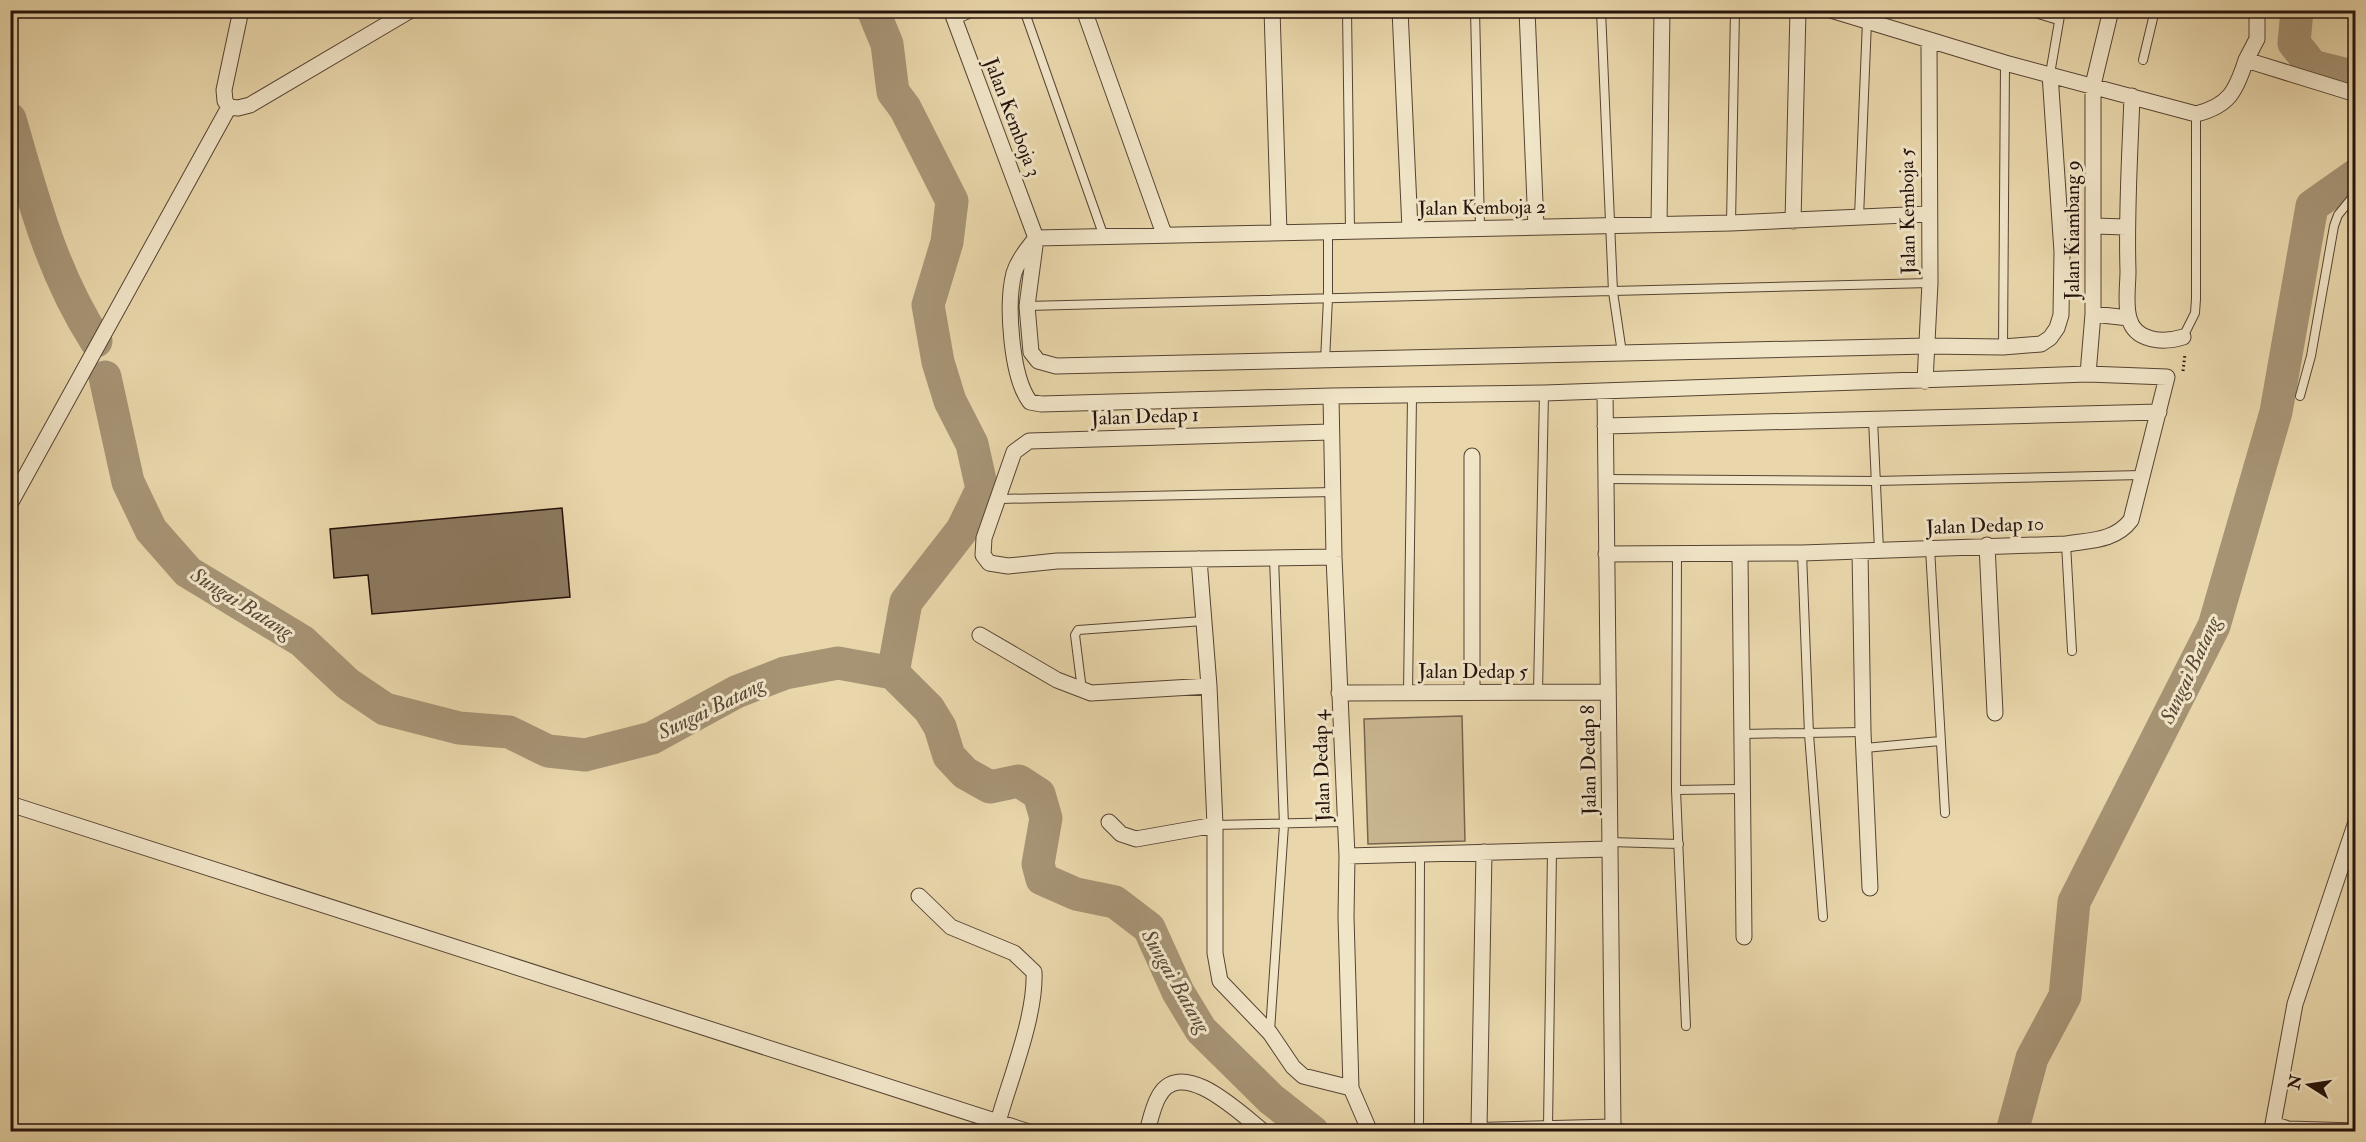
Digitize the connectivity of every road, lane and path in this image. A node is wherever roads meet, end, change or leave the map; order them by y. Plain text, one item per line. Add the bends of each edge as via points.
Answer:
1 (241, 10) edge
2 (411, 10) edge
3 (978, 10) edge
4 (1024, 10) edge
5 (1084, 10) edge
6 (1272, 10) edge
7 (1347, 10) edge
8 (1400, 10) edge
9 (1475, 10) edge
10 (1527, 10) edge
11 (1601, 10) edge
12 (1662, 10) edge
13 (1735, 10) edge
14 (1798, 10) edge
15 (1831, 10) edge
16 (2025, 10) edge
17 (2061, 10) edge
18 (2111, 10) edge
19 (2155, 10) edge
20 (2257, 10) edge
21 (953, 15) edge
22 (2058, 20) junction
23 (1867, 21) junction
24 (1929, 40) junction
25 (2143, 60) dead end
26 (2246, 60) junction
27 (2005, 63) junction
28 (2050, 74) junction
29 (2093, 85) junction
30 (2355, 94) edge
31 (2132, 96) junction
32 (229, 106) junction
33 (2196, 114) junction
34 (2355, 193) edge
35 (1928, 214) junction
36 (1859, 219) junction
37 (1793, 221) junction
38 (1731, 223) junction
39 (1659, 224) junction
40 (1610, 225) junction
41 (2094, 226) junction
42 (1480, 227) junction
43 (1536, 227) junction
44 (2126, 227) junction
45 (1410, 229) junction
46 (1350, 231) junction
47 (1328, 232) junction
48 (1279, 233) junction
49 (1103, 234) junction
50 (1164, 234) junction
51 (1036, 238) junction
52 (1930, 283) junction
53 (1613, 292) junction
54 (1328, 297) junction
55 (1027, 306) junction
56 (2093, 314) junction
57 (2129, 318) junction
58 (2183, 337) junction
59 (1927, 346) junction
60 (2003, 347) junction
61 (1623, 354) junction
62 (1325, 361) junction
63 (2088, 374) junction
64 (2167, 377) junction
65 (1925, 381) junction
66 (1605, 391) junction
67 (1544, 393) junction
68 (1331, 396) junction
69 (1413, 396) junction
70 (2300, 396) dead end
71 (2159, 412) junction
72 (1874, 419) junction
73 (1605, 426) junction
74 (1331, 432) junction
75 (1472, 456) dead end
76 (2141, 476) junction
77 (1606, 479) junction
78 (1875, 482) junction
79 (1334, 492) junction
80 (1000, 499) junction
81 (10, 504) edge
82 (2066, 544) junction
83 (1987, 545) junction
84 (1930, 548) junction
85 (1879, 550) junction
86 (1860, 551) junction
87 (1802, 553) junction
88 (1606, 554) junction
89 (1677, 554) junction
90 (1740, 554) junction
91 (1274, 556) junction
92 (1334, 557) junction
93 (1199, 559) junction
94 (1203, 621) junction
95 (980, 635) dead end
96 (2072, 651) dead end
97 (1209, 686) junction
98 (1083, 691) junction
99 (1472, 692) junction
100 (1538, 692) junction
101 (1608, 692) junction
102 (1339, 693) junction
103 (1408, 693) junction
104 (1995, 712) dead end
105 (1742, 734) junction
106 (1809, 734) junction
107 (1864, 740) junction
108 (1940, 741) junction
109 (1740, 789) junction
110 (1676, 790) junction
111 (10, 804) edge
112 (1944, 813) dead end
113 (1109, 822) dead end
114 (1344, 822) junction
115 (2355, 822) edge
116 (1215, 825) junction
117 (1284, 825) junction
118 (1679, 844) junction
119 (1610, 846) junction
120 (1552, 851) junction
121 (1484, 852) junction
122 (1420, 854) junction
123 (1347, 856) junction
124 (1870, 888) dead end
125 (919, 896) dead end
126 (1823, 917) dead end
127 (1744, 937) dead end
128 (1686, 1026) dead end
129 (1270, 1033) junction
130 (1351, 1088) junction
131 (998, 1122) junction
132 (1548, 1127) junction
133 (1612, 1127) junction
134 (2269, 1128) edge
135 (1479, 1129) junction
136 (1029, 1131) edge
137 (1147, 1131) edge
138 (1264, 1131) edge
139 (1370, 1131) edge
140 (1420, 1131) edge
141 (1645, 1131) edge
142 (2355, 1131) edge

1 - 32 street via 224,90
2 - 32 street via 250,105
3 - 21 lane
4 - 49 lane
5 - 50 street
6 - 48 street
7 - 46 lane
8 - 45 street
9 - 42 lane
10 - 43 street
11 - 40 lane
12 - 39 street
13 - 38 lane
14 - 37 street
15 - 23 street
16 - 22 lane
17 - 22 lane
18 - 29 street, Jalan Kiambang 9
19 - 25 lane
20 - 26 street via 2257,39
21 - 51 street, Jalan Kemboja 3
22 - 28 lane
23 - 24 street
23 - 36 lane
24 - 27 street
24 - 35 street, Jalan Kemboja 5
26 - 30 street
26 - 33 street via 2238,86 2226,100 2213,110
27 - 28 street
27 - 60 lane
28 - 29 street
28 - 60 street via 2062,252 2061,315 2057,328 2041,344
29 - 31 street
29 - 41 street, Jalan Kiambang 9
31 - 33 street
31 - 44 street
32 - 81 street
33 - 58 lane via 2196,299 2195,313
34 - 70 lane via 2334,226
35 - 36 street, Jalan Kemboja 2
35 - 52 street, Jalan Kemboja 5
36 - 37 street, Jalan Kemboja 2
37 - 38 street, Jalan Kemboja 2
38 - 39 street, Jalan Kemboja 2
39 - 40 street, Jalan Kemboja 2
40 - 43 street, Jalan Kemboja 2
40 - 53 lane
41 - 44 street
41 - 56 street, Jalan Kiambang 9
42 - 43 street, Jalan Kemboja 2
42 - 45 street, Jalan Kemboja 2
44 - 57 street
45 - 46 street, Jalan Kemboja 2
46 - 47 street, Jalan Kemboja 2
47 - 48 street, Jalan Kemboja 2
47 - 54 lane
48 - 50 street, Jalan Kemboja 2
49 - 50 street, Jalan Kemboja 2
49 - 51 street, Jalan Kemboja 2
51 - 55 street
51 - 68 street via 1014,273 1011,308 1022,392 1030,402
52 - 53 lane
52 - 59 street, Jalan Kemboja 5
53 - 54 lane
53 - 61 lane
54 - 55 lane
54 - 62 lane
55 - 62 street via 1031,352 1047,365
56 - 57 street
56 - 63 street, Jalan Kiambang 9
57 - 58 street via 2142,335 2153,340 2169,342
58 - 64 path via 2181,380
59 - 60 street
59 - 61 street
59 - 65 street, Jalan Kemboja 5
61 - 62 street
63 - 64 street
63 - 65 street
64 - 71 street, Jalan Dedap 10
65 - 66 street
66 - 67 street
66 - 73 street, Jalan Dedap 8
67 - 69 street
67 - 100 lane
68 - 69 street
68 - 74 street, Jalan Dedap 4
69 - 103 lane
71 - 72 street
71 - 76 street, Jalan Dedap 10
72 - 73 street
72 - 78 lane
73 - 77 street, Jalan Dedap 8
74 - 79 street, Jalan Dedap 4
74 - 80 street, Jalan Dedap 1 via 1029,441 1014,452
75 - 99 street
76 - 78 lane
76 - 82 street, Jalan Dedap 10 via 2132,520 2126,527 2107,538
77 - 78 lane
77 - 88 street, Jalan Dedap 8
78 - 85 lane
79 - 80 lane
79 - 92 street, Jalan Dedap 4
80 - 93 street, Jalan Dedap 1 via 983,547 985,560 994,565
82 - 83 street, Jalan Dedap 10
82 - 96 lane
83 - 84 street, Jalan Dedap 10
83 - 104 street
84 - 85 street, Jalan Dedap 10
84 - 108 lane
85 - 86 street, Jalan Dedap 10
86 - 87 street, Jalan Dedap 10
86 - 107 street
87 - 90 street, Jalan Dedap 10
87 - 106 lane
88 - 89 street, Jalan Dedap 10
88 - 101 street, Jalan Dedap 8
89 - 90 street, Jalan Dedap 10
89 - 110 lane
90 - 105 street
91 - 92 street
91 - 93 street
91 - 117 lane
92 - 102 street, Jalan Dedap 4
93 - 94 street
94 - 97 street
94 - 98 lane via 1078,630 1075,635
95 - 98 street
97 - 98 street via 1098,694
97 - 116 street
99 - 100 street, Jalan Dedap 5
99 - 103 street, Jalan Dedap 5
100 - 101 street, Jalan Dedap 5
101 - 119 street, Jalan Dedap 8
102 - 103 street, Jalan Dedap 5
102 - 114 street, Jalan Dedap 4
105 - 106 lane
105 - 109 street
106 - 107 lane
106 - 126 lane
107 - 108 lane
107 - 124 street
108 - 112 lane
109 - 110 lane
109 - 127 street
110 - 118 lane
111 - 131 street
113 - 116 street via 1121,834 1136,839
114 - 117 lane
114 - 123 street, Jalan Dedap 4
115 - 134 street via 2295,1004
116 - 117 lane
116 - 129 street via 1215,953 1220,981
117 - 129 lane
118 - 119 lane
118 - 128 lane
119 - 120 street
119 - 133 street, Jalan Dedap 8
120 - 121 street
120 - 132 lane
121 - 122 street
121 - 135 street
122 - 123 street
122 - 140 lane
123 - 130 street, Jalan Dedap 4
125 - 131 street via 951,927 1014,953 1034,972 1028,1017
129 - 130 street via 1303,1076
130 - 139 street, Jalan Dedap 4
131 - 136 street
132 - 133 street
132 - 135 street
133 - 141 lane
134 - 142 street
135 - 140 street
137 - 138 street via 1159,1095 1177,1083 1188,1083 1207,1088

